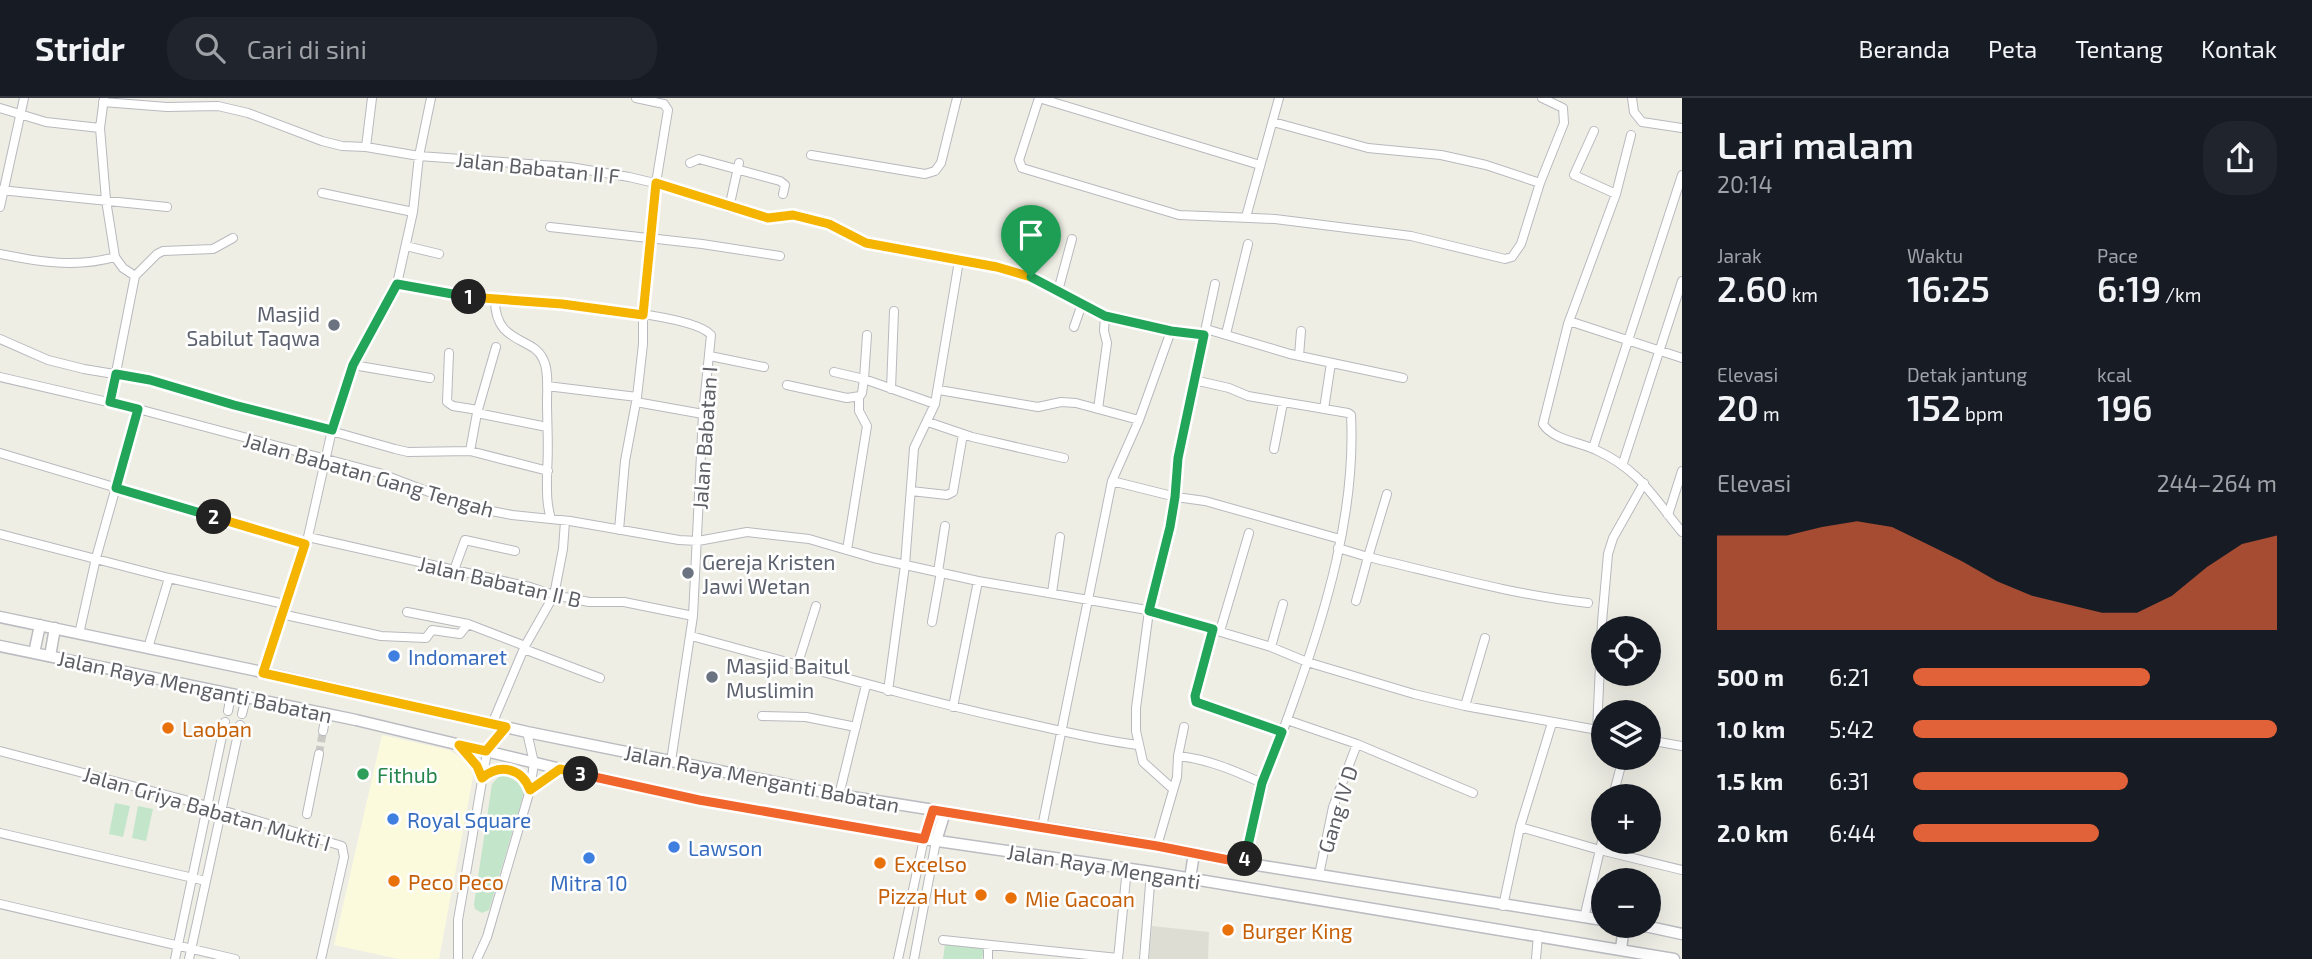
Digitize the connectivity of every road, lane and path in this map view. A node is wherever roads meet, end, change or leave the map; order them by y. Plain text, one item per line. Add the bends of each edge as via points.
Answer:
1 (24, 98) edge
2 (372, 98) edge
3 (431, 98) edge
4 (636, 98) edge
5 (957, 98) edge
6 (1039, 98) edge
7 (1279, 98) edge
8 (1542, 98) edge
9 (1632, 98) edge
10 (104, 100) edge
11 (0, 108) edge
12 (19, 114) junction
13 (1273, 122) junction
14 (100, 128) junction
15 (1682, 128) edge
16 (1594, 131) dead end
17 (1631, 135) dead end
18 (366, 147) junction
19 (811, 155) dead end
20 (419, 156) junction
21 (690, 163) dead end
22 (1260, 165) junction
23 (738, 167) junction
24 (1682, 175) edge
25 (656, 183) junction
26 (1540, 183) junction
27 (2, 191) edge
28 (322, 193) dead end
29 (783, 194) dead end
30 (1616, 194) junction
31 (106, 200) junction
32 (0, 207) edge
33 (167, 207) dead end
34 (729, 208) junction
35 (413, 212) junction
36 (1246, 217) junction
37 (550, 227) dead end
38 (233, 238) dead end
39 (1072, 239) dead end
40 (650, 240) junction
41 (1248, 244) dead end
42 (406, 246) junction
43 (0, 254) edge
44 (439, 254) dead end
45 (780, 256) dead end
46 (115, 257) junction
47 (959, 261) junction
48 (135, 276) junction
49 (1682, 281) edge
50 (397, 284) junction
51 (1215, 284) dead end
52 (1058, 291) junction
53 (492, 299) junction
54 (1082, 304) junction
55 (894, 311) dead end
56 (643, 315) junction
57 (1105, 316) junction
58 (1569, 321) junction
59 (1074, 327) dead end
60 (1171, 331) junction
61 (1301, 331) dead end
62 (1205, 332) junction
63 (1226, 334) junction
64 (867, 335) dead end
65 (0, 340) edge
66 (1628, 341) junction
67 (496, 347) dead end
68 (1659, 350) junction
69 (449, 353) dead end
70 (710, 356) junction
71 (1299, 356) junction
72 (1682, 358) edge
73 (1331, 363) junction
74 (353, 365) junction
75 (764, 367) dead end
76 (834, 372) dead end
77 (116, 374) junction
78 (0, 377) edge
79 (430, 378) dead end
80 (1403, 378) dead end
81 (864, 379) junction
82 (1194, 380) junction
83 (787, 385) dead end
84 (547, 386) junction
85 (891, 389) junction
86 (939, 390) junction
87 (859, 397) junction
88 (637, 399) junction
89 (110, 402) junction
90 (1283, 403) junction
91 (935, 404) junction
92 (138, 409) junction
93 (1098, 409) junction
94 (1324, 409) junction
95 (477, 412) junction
96 (703, 414) junction
97 (1139, 420) junction
98 (928, 422) junction
99 (544, 427) junction
100 (332, 430) junction
101 (963, 434) junction
102 (1274, 449) dead end
103 (1593, 449) junction
104 (470, 451) junction
105 (0, 453) edge
106 (325, 458) junction
107 (1064, 458) dead end
108 (1623, 463) junction
109 (543, 470) junction
110 (1682, 471) edge
111 (1112, 481) junction
112 (1644, 483) junction
113 (116, 488) junction
114 (911, 491) junction
115 (1387, 494) dead end
116 (1175, 497) junction
117 (1668, 515) junction
118 (546, 519) junction
119 (565, 521) junction
120 (944, 526) dead end
121 (619, 530) junction
122 (1682, 532) edge
123 (1248, 533) dead end
124 (0, 534) edge
125 (1059, 537) dead end
126 (306, 540) junction
127 (698, 541) junction
128 (1339, 544) junction
129 (847, 550) junction
130 (515, 551) dead end
131 (1367, 557) junction
132 (96, 558) junction
133 (905, 565) junction
134 (454, 570) junction
135 (939, 572) junction
136 (169, 578) junction
137 (978, 581) junction
138 (1052, 593) junction
139 (549, 594) junction
140 (1089, 600) junction
141 (1356, 601) dead end
142 (1588, 603) dead end
143 (284, 604) junction
144 (1283, 604) dead end
145 (816, 606) dead end
146 (1149, 611) junction
147 (407, 612) dead end
148 (281, 614) junction
149 (693, 615) junction
150 (0, 617) edge
151 (932, 622) dead end
152 (468, 624) junction
153 (1216, 630) junction
154 (79, 634) junction
155 (691, 636) junction
156 (1485, 638) dead end
157 (37, 639) junction
158 (52, 642) junction
159 (523, 645) junction
160 (0, 646) edge
161 (1271, 647) junction
162 (148, 648) junction
163 (1307, 662) junction
164 (797, 666) junction
165 (263, 673) junction
166 (600, 678) dead end
167 (866, 685) junction
168 (888, 691) junction
169 (231, 695) junction
170 (246, 698) junction
171 (1601, 700) edge
172 (1465, 706) junction
173 (953, 707) junction
174 (228, 711) dead end
175 (242, 714) dead end
176 (326, 714) junction
177 (762, 716) dead end
178 (1287, 720) junction
179 (1552, 723) junction
180 (492, 724) junction
181 (856, 727) junction
182 (1184, 727) dead end
183 (504, 729) junction
184 (1591, 730) edge
185 (323, 731) tunnel mouth
186 (1060, 731) junction
187 (1282, 732) junction
188 (528, 733) junction
189 (1661, 742) edge
190 (1357, 744) junction
191 (459, 745) junction
192 (1138, 745) junction
193 (1682, 746) edge
194 (488, 750) junction
195 (0, 751) edge
196 (318, 754) tunnel mouth
197 (1178, 756) junction
198 (533, 760) junction
199 (671, 761) junction
200 (560, 769) junction
201 (482, 778) junction
202 (1262, 783) junction
203 (1173, 789) junction
204 (530, 790) junction
205 (1473, 793) dead end
206 (839, 795) junction
207 (208, 806) junction
208 (222, 810) junction
209 (307, 814) dead end
210 (932, 814) junction
211 (944, 816) junction
212 (1042, 827) junction
213 (1520, 827) junction
214 (0, 833) edge
215 (931, 837) junction
216 (1157, 846) junction
217 (1591, 847) edge
218 (920, 853) junction
219 (1194, 853) junction
220 (1599, 854) edge
221 (1616, 854) edge
222 (932, 856) junction
223 (1244, 863) junction
224 (1127, 869) junction
225 (1682, 870) edge
226 (1151, 872) junction
227 (1319, 874) junction
228 (192, 877) junction
229 (1190, 879) junction
230 (206, 881) junction
231 (911, 898) junction
232 (925, 900) junction
233 (0, 904) edge
234 (1503, 906) junction
235 (1584, 918) junction
236 (1591, 919) edge
237 (1661, 930) edge
238 (1682, 934) edge
239 (1538, 935) junction
240 (1591, 936) edge
241 (1624, 938) edge
242 (943, 940) dead end
243 (988, 945) junction
244 (178, 946) junction
245 (190, 954) edge
246 (1037, 954) edge
247 (1063, 956) edge
248 (1118, 958) edge
249 (175, 959) edge
250 (235, 959) edge
251 (321, 959) edge
252 (458, 959) edge
253 (477, 959) edge
254 (898, 959) edge
255 (914, 959) edge
256 (988, 959) edge
257 (1144, 959) edge
258 (1536, 959) edge
259 (1674, 959) edge

1 - 12 street
2 - 18 street
3 - 20 street
4 - 25 street via 667,106
5 - 19 street via 942,163 934,171 925,174
6 - 22 street
6 - 36 street via 1019,160 1022,168 1179,215
7 - 13 street
8 - 26 street via 1563,108 1565,118
9 - 15 street via 1638,119
10 - 14 street
10 - 18 street, Jalan Babatan II F via 167,107 218,106 322,141
11 - 12 street
12 - 14 street
12 - 27 street
13 - 22 street
13 - 26 street via 1367,148 1441,155 1486,165
14 - 31 street
16 - 30 street via 1574,175
17 - 30 street
18 - 20 street, Jalan Babatan II F
20 - 25 street, Jalan Babatan II F via 570,167
20 - 35 street
21 - 23 street via 699,159
22 - 36 street
23 - 29 street via 782,182
23 - 34 street
24 - 66 street
25 - 34 street, Jalan Babatan II F
25 - 40 street
26 - 36 street via 1521,244 1505,259 1411,236
27 - 31 street
27 - 32 street
28 - 35 street
30 - 58 street
31 - 33 street
31 - 46 street
34 - 47 street, Jalan Babatan II F via 773,219 793,215 829,224 866,243
35 - 42 street
37 - 40 street
38 - 48 street via 213,249 163,251
39 - 52 street
40 - 45 street
40 - 56 street
41 - 63 street
42 - 44 street
42 - 50 street
43 - 46 street via 66,263
46 - 48 street
47 - 52 street, Jalan Babatan II F via 1019,272
47 - 86 street
48 - 77 street
49 - 68 street
50 - 53 street, Jalan Babatan I
50 - 74 street
51 - 62 street
52 - 54 street, Jalan Babatan II F
53 - 56 street, Jalan Babatan I
53 - 84 street via 506,330 543,359
54 - 57 street, Jalan Babatan II F
54 - 59 street
55 - 85 street
56 - 70 street, Jalan Babatan I via 705,328 712,336
56 - 88 street
57 - 60 street, Jalan Babatan II F
57 - 93 street via 1108,343
58 - 66 street
58 - 103 street via 1543,422 1553,433
60 - 62 street, Jalan Babatan II F
60 - 97 street
61 - 71 street
62 - 63 street, Jalan Babatan II F
62 - 82 street
63 - 71 street, Jalan Babatan II F
64 - 81 street
65 - 77 street via 48,360
66 - 68 street
66 - 103 street
67 - 95 street
68 - 72 street
68 - 108 street
69 - 95 street via 447,402
70 - 75 street
70 - 96 street, Jalan Babatan I
71 - 73 street, Jalan Babatan II F
73 - 80 street, Jalan Babatan II F
73 - 94 street
74 - 79 street
74 - 100 street
76 - 81 street
77 - 89 street
77 - 100 street
78 - 89 street, Jalan Babatan Gang Tengah
81 - 85 street
81 - 87 street
82 - 90 street
82 - 116 street
83 - 87 street
84 - 88 street
84 - 99 street
85 - 91 street
86 - 91 street
86 - 93 street via 1038,407 1061,402
87 - 129 street via 859,411 867,426
88 - 96 street
88 - 121 street
89 - 92 street, Jalan Babatan Gang Tengah
90 - 94 street
90 - 102 street
91 - 98 street
92 - 106 street, Jalan Babatan Gang Tengah
92 - 113 street
93 - 97 street
94 - 128 street via 1348,413 1351,421 1351,463
95 - 99 street
95 - 104 street
96 - 127 street, Jalan Babatan I
97 - 111 street
98 - 101 street
98 - 114 street via 914,447
99 - 109 street
100 - 104 street via 408,452
100 - 106 street
101 - 107 street
101 - 114 street via 953,492
103 - 108 street
104 - 109 street
105 - 113 street, Jalan Babatan II B
106 - 118 street, Jalan Babatan Gang Tengah via 379,472 466,506
106 - 126 street
108 - 112 street
109 - 118 street
110 - 117 street
111 - 116 street
111 - 140 street
112 - 117 street
112 - 171 street via 1608,554
113 - 126 street, Jalan Babatan II B
113 - 132 street
114 - 133 street
115 - 131 street
116 - 128 street via 1205,500
116 - 146 street
117 - 122 street
118 - 119 street, Jalan Babatan Gang Tengah
119 - 121 street, Jalan Babatan Gang Tengah
119 - 139 street via 563,549
120 - 135 street
121 - 127 street, Jalan Babatan Gang Tengah
123 - 153 street
124 - 132 street
125 - 138 street
126 - 134 street, Jalan Babatan II B
126 - 143 street
127 - 129 street, Jalan Babatan Gang Tengah via 747,532 809,539
127 - 149 street, Jalan Babatan I
128 - 131 street
128 - 163 street
129 - 133 street, Jalan Babatan Gang Tengah
130 - 134 street via 465,540
131 - 141 street
131 - 142 street via 1489,586
132 - 136 street
132 - 154 street
133 - 135 street, Jalan Babatan Gang Tengah
133 - 168 street
134 - 139 street, Jalan Babatan II B
135 - 137 street, Jalan Babatan Gang Tengah
135 - 151 street
136 - 143 street
136 - 162 street
137 - 138 street, Jalan Babatan Gang Tengah
137 - 173 street
138 - 140 street, Jalan Babatan Gang Tengah
139 - 149 street, Jalan Babatan II B
139 - 159 street
140 - 146 street, Jalan Babatan Gang Tengah
140 - 186 street
143 - 148 street
144 - 161 street
145 - 164 street
146 - 153 street, Jalan Babatan Gang Tengah
146 - 192 street via 1136,708
147 - 152 street
148 - 152 street via 381,636 426,638 432,630 460,634
148 - 165 street
149 - 155 street, Jalan Babatan I
150 - 157 main road, Jalan Raya Menganti Babatan
152 - 159 street
153 - 161 street, Jalan Babatan Gang Tengah
153 - 187 street via 1195,701
154 - 158 main road, Jalan Raya Menganti Babatan
154 - 162 main road, Jalan Raya Menganti Babatan
155 - 164 street
155 - 199 street, Jalan Babatan I
156 - 172 street
157 - 158 main road, Jalan Raya Menganti Babatan
157 - 158 main road, Jalan Raya Menganti Babatan
157 - 160 main road, Jalan Raya Menganti Babatan
158 - 169 main road, Jalan Raya Menganti Babatan
159 - 166 street
159 - 180 street
161 - 163 street, Jalan Babatan Gang Tengah
162 - 165 main road, Jalan Raya Menganti Babatan
163 - 172 street, Jalan Babatan Gang Tengah
163 - 178 street
164 - 167 street
165 - 180 main road, Jalan Raya Menganti Babatan
167 - 168 street
167 - 181 street
168 - 173 street
169 - 170 main road, Jalan Raya Menganti Babatan
169 - 174 street
170 - 175 street
170 - 176 main road, Jalan Raya Menganti Babatan
172 - 179 street, Jalan Babatan Gang Tengah
173 - 186 street
176 - 185 street
176 - 191 main road, Jalan Raya Menganti Babatan
177 - 181 street via 806,717
178 - 187 street
178 - 190 street
179 - 184 street, Jalan Babatan Gang Tengah
179 - 213 street
180 - 183 main road, Jalan Raya Menganti Babatan
181 - 206 street
182 - 197 street
183 - 188 main road, Jalan Raya Menganti Babatan
183 - 194 street
186 - 192 street
186 - 212 street
187 - 202 street
188 - 198 street
188 - 199 main road, Jalan Raya Menganti Babatan
189 - 193 street
190 - 205 street
190 - 227 street, Gang IV D via 1333,807
191 - 194 main road, Jalan Raya Menganti Babatan
191 - 201 main road
192 - 203 street via 1147,768
194 - 198 main road, Jalan Raya Menganti Babatan
194 - 201 street
195 - 207 street, Jalan Griya Babatan Mukti I
196 - 209 street
197 - 202 street via 1229,768
197 - 203 street
198 - 200 main road, Jalan Raya Menganti Babatan
198 - 204 street
199 - 206 main road, Jalan Raya Menganti Babatan
200 - 204 main road
200 - 215 main road, Jalan Raya Menganti Babatan via 699,800
201 - 204 street via 495,770 510,770 523,777
201 - 252 street via 458,920
202 - 223 street
203 - 216 street
204 - 253 street via 488,937
206 - 210 main road, Jalan Raya Menganti Babatan
207 - 208 street, Jalan Griya Babatan Mukti I
207 - 208 street via 225,723 239,727
207 - 228 street
208 - 230 street
208 - 251 street, Jalan Griya Babatan Mukti I via 344,849
210 - 211 main road, Jalan Raya Menganti Babatan
210 - 215 main road
211 - 212 main road, Jalan Raya Menganti Babatan
211 - 215 main road
212 - 216 main road, Jalan Raya Menganti Babatan
213 - 217 street
213 - 234 street
214 - 228 street
215 - 218 street
215 - 222 street
215 - 224 main road, Jalan Raya Menganti
216 - 219 main road, Jalan Raya Menganti
218 - 222 street
218 - 231 street
219 - 223 main road, Jalan Raya Menganti
219 - 229 main road
220 - 235 street
221 - 225 street
222 - 232 street
223 - 227 main road, Jalan Raya Menganti
224 - 226 main road, Jalan Raya Menganti
224 - 248 street
226 - 229 main road, Jalan Raya Menganti
226 - 257 street
227 - 234 main road, Jalan Raya Menganti
228 - 230 street
228 - 244 street
229 - 239 main road, Jalan Raya Menganti
230 - 245 street
231 - 232 street
231 - 254 street
232 - 255 street
233 - 244 street
234 - 235 main road, Jalan Raya Menganti
235 - 236 main road, Jalan Raya Menganti
237 - 238 main road
239 - 240 main road
239 - 258 street
241 - 259 main road
242 - 243 street
243 - 246 street
243 - 256 street
244 - 245 street
244 - 249 street
245 - 250 street
246 - 247 street
247 - 248 street

